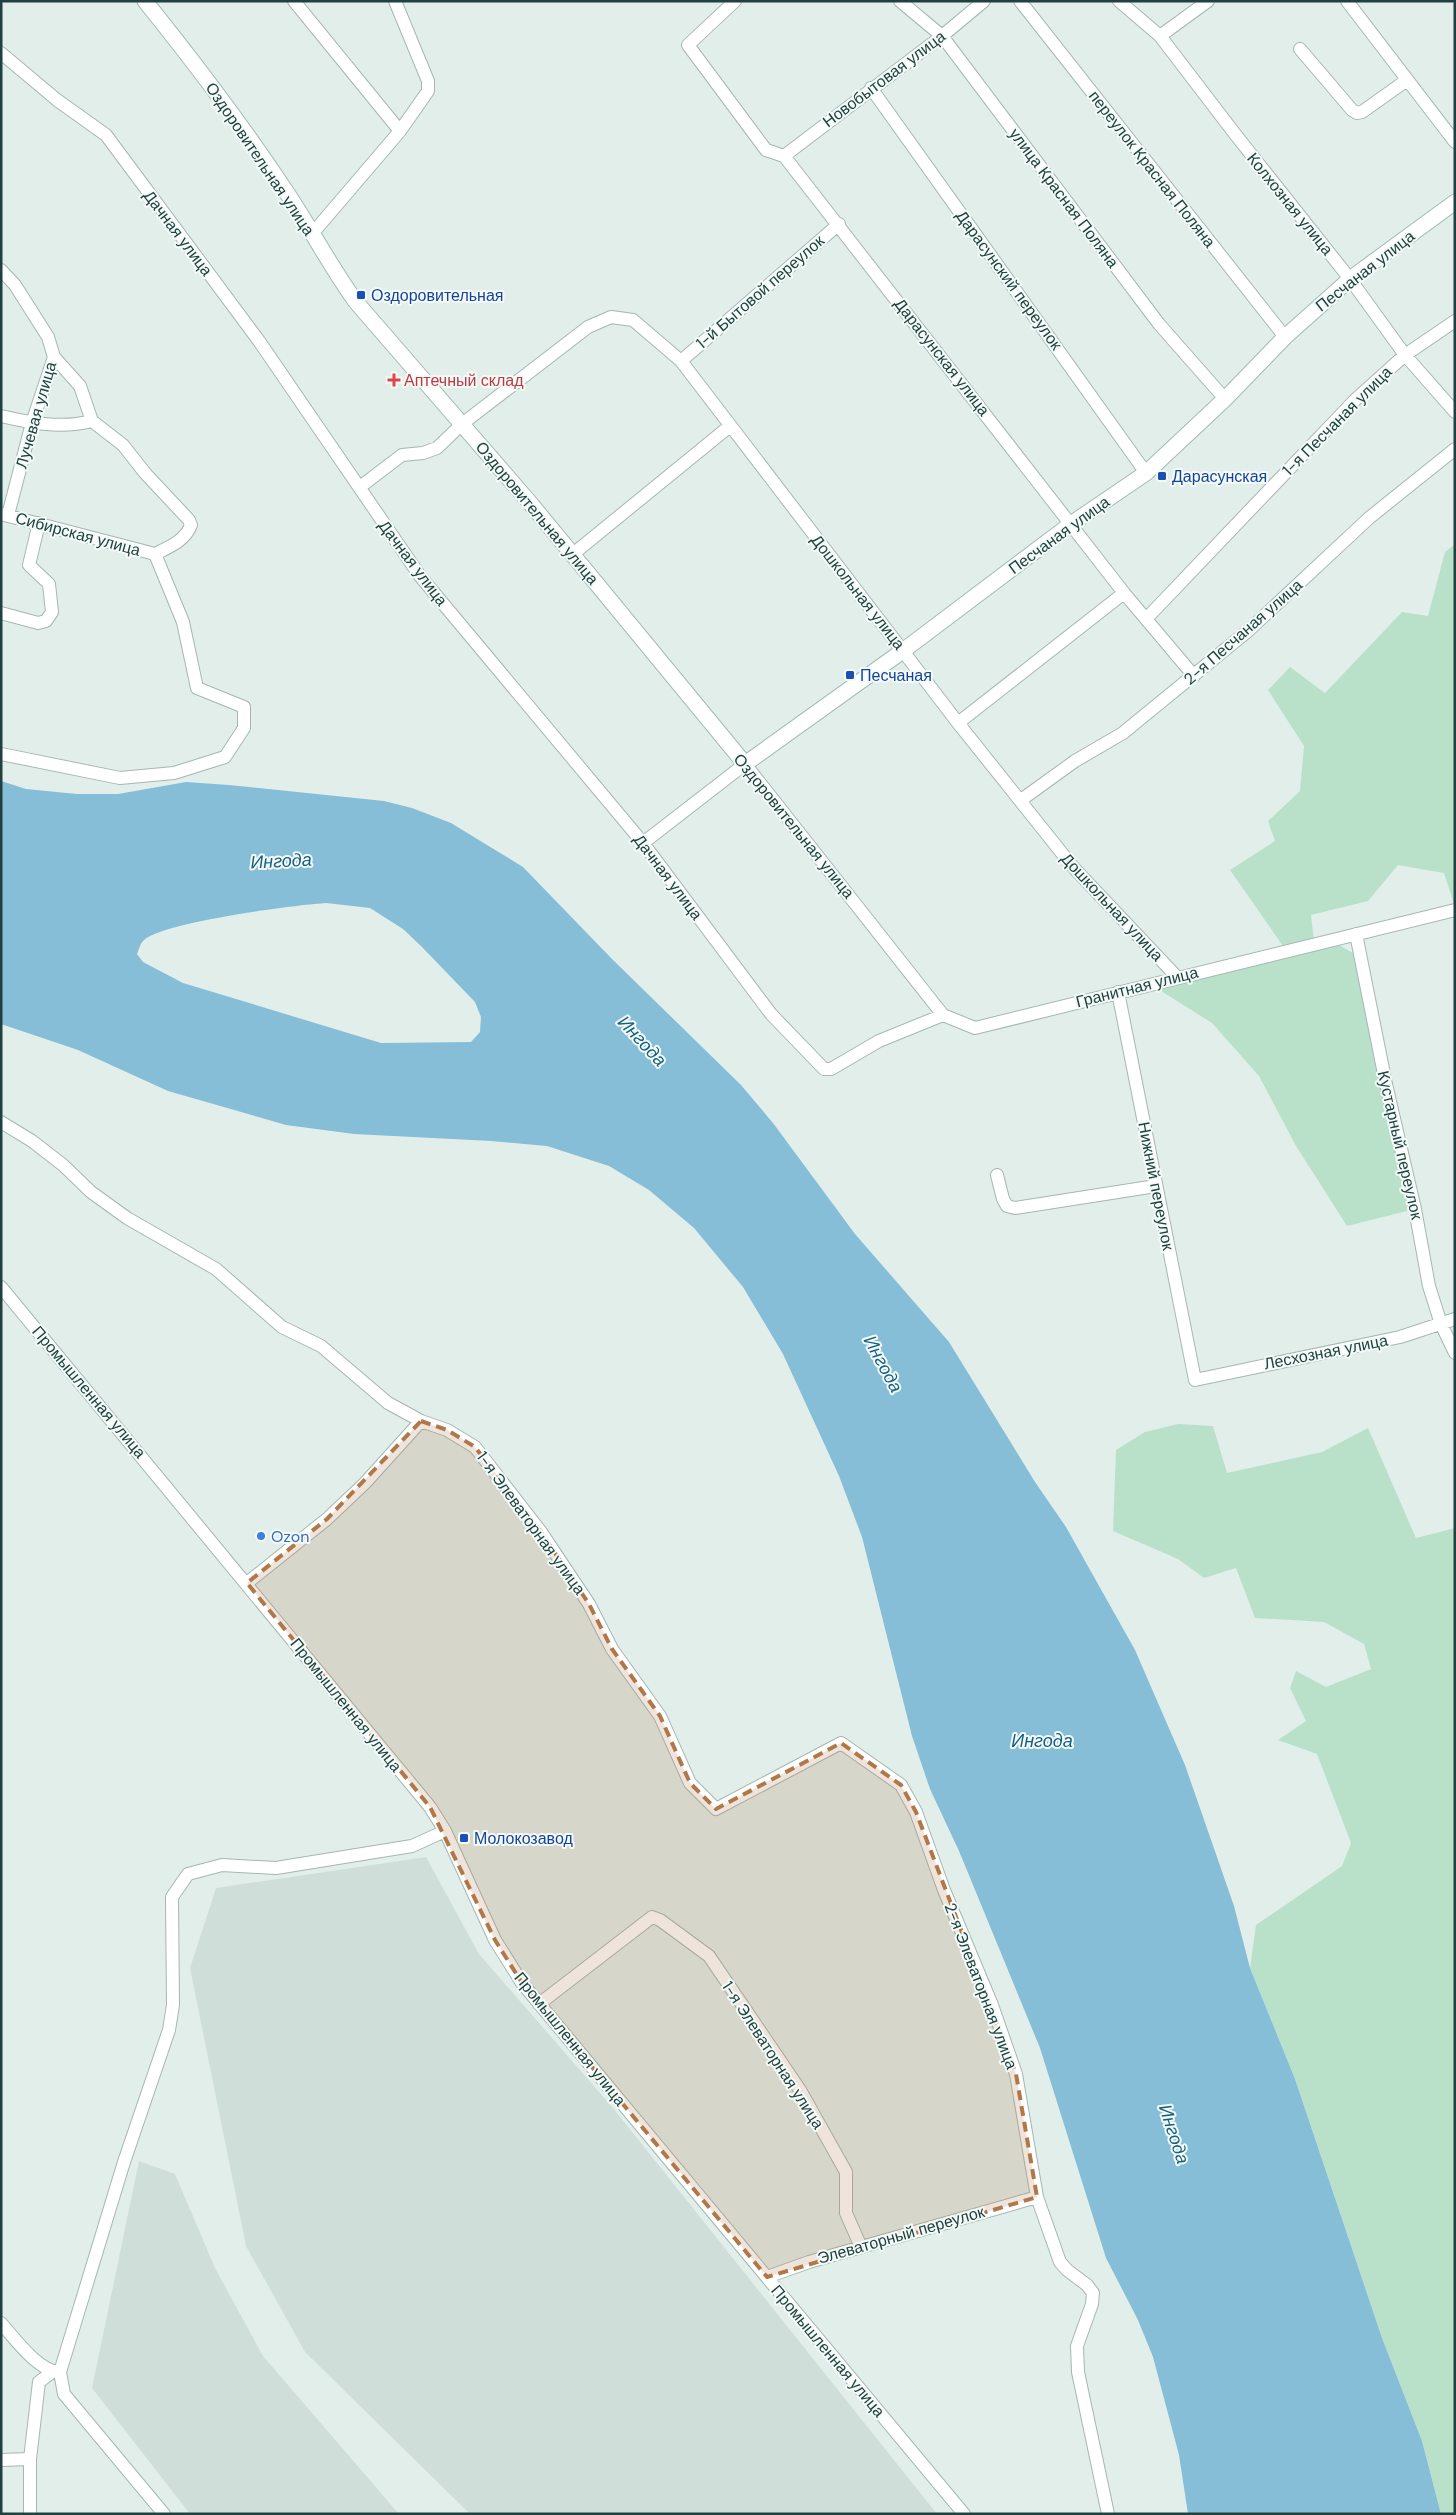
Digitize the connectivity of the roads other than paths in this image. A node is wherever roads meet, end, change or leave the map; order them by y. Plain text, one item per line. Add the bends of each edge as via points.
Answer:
1 (145, 1) edge
2 (294, 1) edge
3 (395, 1) edge
4 (735, 1) edge
5 (900, 1) edge
6 (984, 1) edge
7 (1020, 1) edge
8 (1119, 1) edge
9 (1208, 1) edge
10 (1347, 1) edge
11 (942, 36) junction
12 (1160, 36) junction
13 (1300, 49) dead end
14 (1, 53) edge
15 (1407, 80) junction
16 (871, 88) junction
17 (400, 131) junction
18 (1455, 142) edge
19 (784, 156) junction
20 (1455, 202) edge
21 (839, 224) junction
22 (312, 234) junction
23 (3, 274) edge
24 (1350, 279) junction
25 (1455, 321) edge
26 (1285, 337) junction
27 (1405, 355) junction
28 (54, 357) junction
29 (681, 361) junction
30 (1225, 399) junction
31 (1455, 412) edge
32 (1, 416) edge
33 (92, 421) junction
34 (32, 423) junction
35 (462, 424) junction
36 (730, 426) junction
37 (1455, 449) edge
38 (1146, 472) junction
39 (360, 487) junction
40 (4, 514) edge
41 (39, 523) junction
42 (1071, 524) junction
43 (155, 554) junction
44 (573, 554) junction
45 (1124, 593) junction
46 (1, 613) edge
47 (1146, 619) junction
48 (904, 650) junction
49 (1194, 676) junction
50 (958, 723) junction
51 (1, 754) edge
52 (746, 764) junction
53 (1021, 800) junction
54 (643, 843) junction
55 (1455, 910) edge
56 (1356, 934) junction
57 (1177, 978) junction
58 (1118, 992) junction
59 (943, 1015) junction
60 (1, 1122) edge
61 (997, 1175) dead end
62 (1156, 1186) junction
63 (1, 1287) edge
64 (1455, 1319) edge
65 (1441, 1324) junction
66 (1455, 1353) edge
67 (1194, 1380) joint
68 (420, 1421) junction
69 (247, 1583) junction
70 (841, 1743) joint
71 (445, 1831) junction
72 (539, 2004) junction
73 (1037, 2197) junction
74 (861, 2247) junction
75 (767, 2277) junction
76 (1, 2323) edge
77 (56, 2372) junction
78 (30, 2459) junction
79 (1, 2460) edge
80 (30, 2514) edge
81 (164, 2514) edge
82 (964, 2514) edge
83 (1108, 2514) edge

1 - 22 street, Оздоровительная улица via 256,148
2 - 17 street
3 - 17 street via 428,81 428,91
4 - 19 street, Дарасунская улица via 688,44 766,150
5 - 11 street, улица Красная Поляна
6 - 11 street, Новобытовая улица
7 - 26 street, переулок Красная Поляна
8 - 12 street, Колхозная улица
9 - 12 street
10 - 15 street
11 - 16 street, Новобытовая улица
11 - 30 street, улица Красная Поляна via 1159,324
12 - 24 street, Колхозная улица
13 - 15 street via 1357,113
14 - 39 street, Дачная улица via 57,100 106,135 259,341
15 - 18 street
16 - 19 street, Новобытовая улица
16 - 38 street, Дарасунский переулок
17 - 22 street
19 - 21 street, Дарасунская улица
20 - 24 street, Песчаная улица
21 - 29 street, 1-й Бытовой переулок
21 - 42 street, Дарасунская улица
22 - 35 street, Оздоровительная улица via 330,267 356,302
23 - 28 street, Лучевая улица via 15,285 48,337
24 - 26 street, Песчаная улица
24 - 27 street, Колхозная улица
25 - 27 street, 1-я Песчаная улица
26 - 30 street, Песчаная улица
27 - 31 street, Колхозная улица
27 - 47 street, 1-я Песчаная улица via 1355,400
28 - 33 street via 80,386
28 - 34 street, Лучевая улица
29 - 35 street, Дошкольная улица via 634,320 611,317 588,327
29 - 36 street, Дошкольная улица
30 - 38 street, Песчаная улица
32 - 34 street
33 - 34 street via 76,426
33 - 43 street via 123,445 189,520 189,530 180,541
34 - 40 street, Лучевая улица
35 - 39 street, Дошкольная улица via 437,448 402,455
35 - 44 street, Оздоровительная улица
36 - 44 street
36 - 48 street, Дошкольная улица
37 - 49 street, 2-я Песчаная улица via 1369,518 1249,630
38 - 42 street, Песчаная улица
39 - 54 street, Дачная улица via 420,576
40 - 41 street, Сибирская улица
41 - 43 street, Сибирская улица
41 - 46 street via 29,565 49,584 52,612 46,621 38,623
42 - 45 street, Дарасунская улица
42 - 48 street, Песчаная улица
43 - 51 street via 183,622 197,688 244,708 244,728 225,757 174,773 120,778
44 - 52 street, Оздоровительная улица
45 - 47 street, Дарасунская улица
45 - 50 street
47 - 49 street, Дарасунская улица
48 - 50 street, Дошкольная улица
48 - 52 street, Песчаная улица
49 - 53 street, 2-я Песчаная улица via 1123,733 1075,761
50 - 53 street, Дошкольная улица
52 - 54 street, Песчаная улица
52 - 59 street, Оздоровительная улица
53 - 57 street, Дошкольная улица via 1072,867
54 - 59 street, Дачная улица via 771,1014 824,1069 830,1069 879,1041
55 - 56 street, Гранитная улица
56 - 57 street, Гранитная улица
56 - 65 street, Кустарный переулок via 1429,1286
57 - 58 street, Гранитная улица
58 - 59 street, Гранитная улица via 975,1028
58 - 62 street, Нижний переулок
60 - 68 street, 1-я Элеваторная улица via 32,1141 127,1218 216,1269 282,1327 321,1346 388,1403
61 - 62 street via 1003,1199 1007,1206 1015,1208
62 - 67 street, Нижний переулок
63 - 69 street, Промышленная улица
64 - 65 street, Лесхозная улица
65 - 66 street, Кустарный переулок
65 - 67 street, Лесхозная улица via 1400,1337
68 - 69 street via 365,1483 327,1519
68 - 70 street, 1-я Элеваторная улица via 447,1430 475,1447 541,1532 589,1604 612,1650 660,1716 690,1782 716,1809
69 - 71 street, Промышленная улица via 430,1807
70 - 73 street, 2-я Элеваторная улица via 901,1785 916,1812 1016,2074
71 - 72 street, Промышленная улица via 495,1940 522,1984
71 - 77 street via 412,1846 276,1868 222,1865 188,1874 172,1897 173,2005 169,2030
72 - 74 street, 1-я Элеваторная улица via 652,1917 708,1956 800,2090 846,2172 846,2213
72 - 75 street, Промышленная улица
73 - 74 street, Элеваторный переулок
73 - 83 street, 2-я Элеваторная улица via 1060,2262 1093,2293 1077,2346 1078,2372
74 - 75 street, Элеваторный переулок
75 - 82 street, Промышленная улица
76 - 77 street via 30,2356
77 - 78 street via 40,2382
77 - 81 street via 64,2394
78 - 79 street
78 - 80 street

